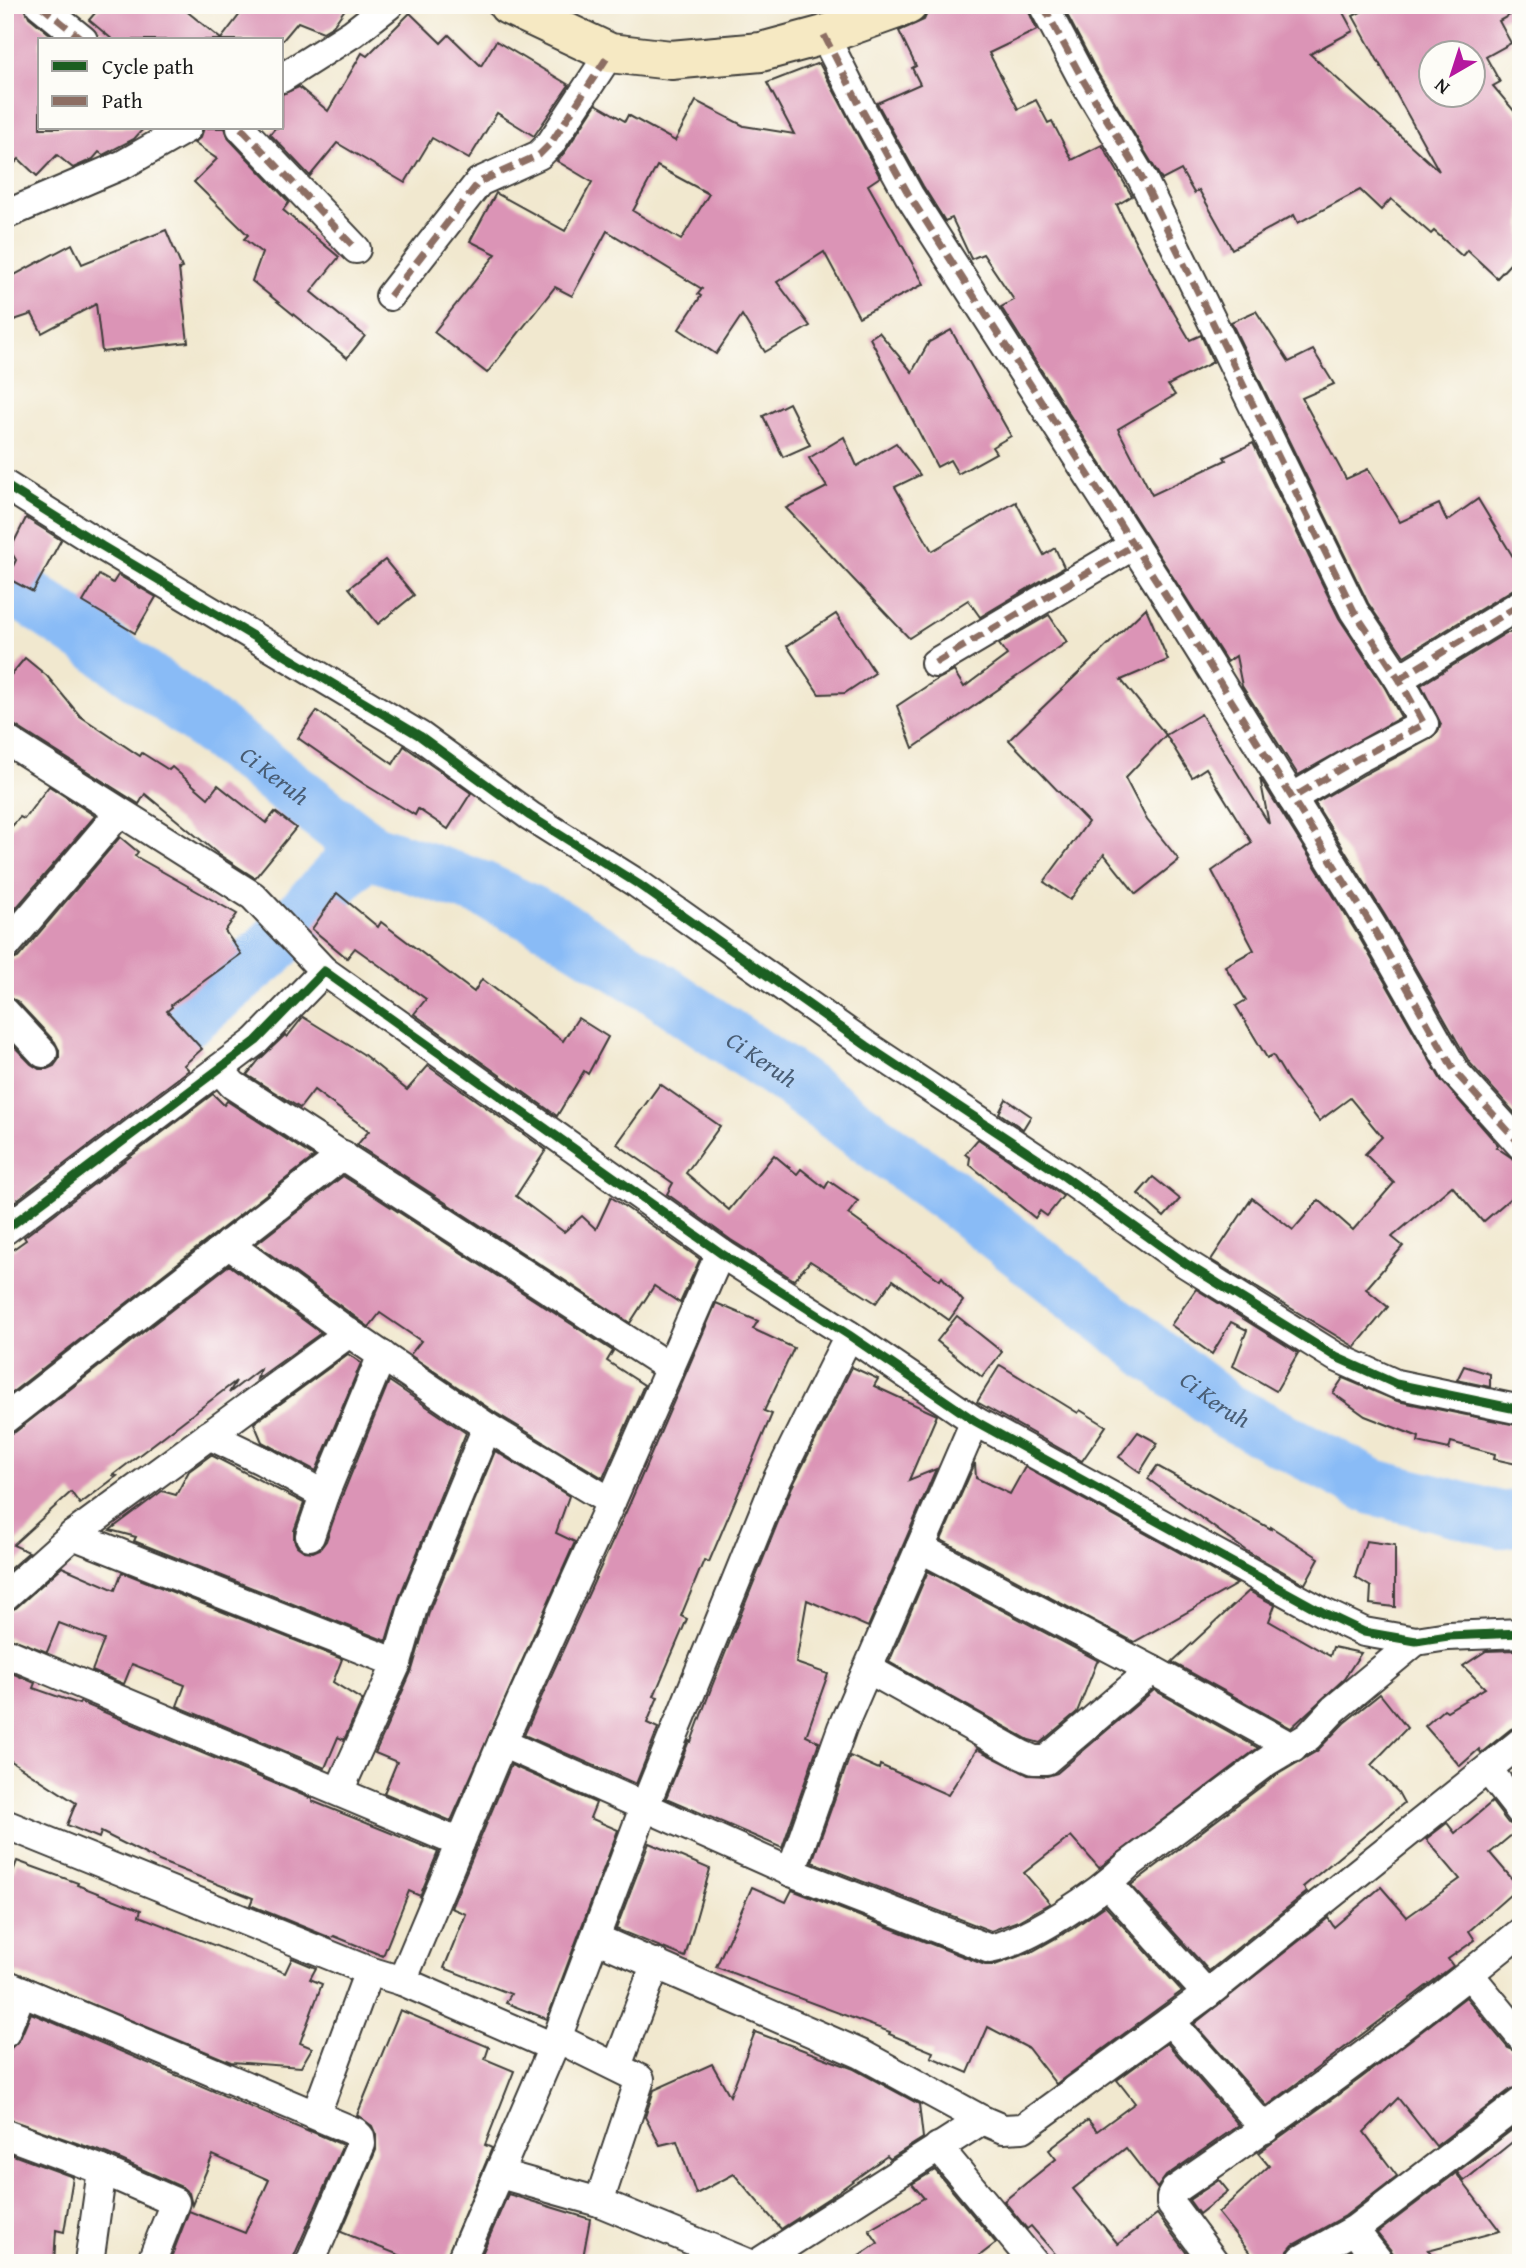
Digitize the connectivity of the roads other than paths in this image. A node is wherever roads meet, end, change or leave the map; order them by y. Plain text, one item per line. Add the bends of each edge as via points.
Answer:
1 (40, 5) edge
2 (389, 5) edge
3 (508, 5) edge
4 (908, 5) edge
5 (1043, 5) edge
6 (824, 35) junction
7 (81, 38) edge
8 (610, 53) junction
9 (284, 77) edge
10 (184, 130) edge
11 (243, 130) edge
12 (5, 215) edge
13 (356, 249) dead end
14 (390, 296) dead end
15 (5, 485) edge
16 (1134, 545) junction
17 (1521, 604) edge
18 (935, 663) dead end
19 (1399, 679) junction
20 (5, 739) edge
21 (1292, 798) junction
22 (119, 813) junction
23 (5, 947) edge
24 (314, 961) junction
25 (5, 1012) edge
26 (43, 1053) dead end
27 (219, 1069) junction
28 (1521, 1145) edge
29 (343, 1155) junction
30 (5, 1230) edge
31 (228, 1244) junction
32 (722, 1254) junction
33 (349, 1333) junction
34 (849, 1335) junction
35 (382, 1356) junction
36 (670, 1368) junction
37 (1521, 1410) edge
38 (5, 1419) edge
39 (975, 1421) junction
40 (487, 1427) junction
41 (209, 1435) junction
42 (324, 1495) junction
43 (611, 1502) junction
44 (73, 1535) junction
45 (310, 1536) dead end
46 (920, 1548) junction
47 (5, 1596) edge
48 (1521, 1633) edge
49 (1416, 1641) junction
50 (5, 1652) edge
51 (397, 1663) junction
52 (869, 1669) junction
53 (1152, 1670) junction
54 (1521, 1742) edge
55 (502, 1743) junction
56 (1293, 1748) junction
57 (1488, 1770) junction
58 (339, 1791) junction
59 (644, 1808) junction
60 (1521, 1812) edge
61 (8, 1834) edge
62 (460, 1843) junction
63 (791, 1872) junction
64 (1108, 1884) junction
65 (1521, 1932) edge
66 (595, 1938) junction
67 (656, 1963) junction
68 (369, 1971) junction
69 (1469, 1974) junction
70 (402, 1981) junction
71 (13, 1987) edge
72 (1207, 1994) junction
73 (1170, 2021) junction
74 (5, 2033) edge
75 (1521, 2037) edge
76 (555, 2042) junction
77 (617, 2066) junction
78 (1521, 2102) edge
79 (316, 2114) junction
80 (982, 2120) junction
81 (1265, 2129) junction
82 (5, 2134) edge
83 (938, 2147) junction
84 (102, 2170) junction
85 (500, 2174) junction
86 (599, 2202) junction
87 (1354, 2230) junction
88 (1029, 2261) edge
89 (89, 2263) edge
90 (151, 2263) edge
91 (310, 2263) edge
92 (460, 2263) edge
93 (747, 2263) edge
94 (758, 2263) edge
95 (1214, 2263) edge
96 (1304, 2263) edge
97 (1380, 2263) edge

1 - 7 street
2 - 9 street
3 - 8 main road
4 - 6 main road
5 - 19 street via 1142,178 1353,611
6 - 8 main road via 761,52 671,60
6 - 16 street via 909,195
8 - 14 street via 551,144 539,155 479,182
10 - 12 street via 124,164
11 - 13 street
15 - 37 street via 420,736 1185,1264 1336,1357 1396,1384
16 - 18 street
16 - 21 street
17 - 19 street
19 - 21 street via 1424,724
20 - 22 street
21 - 28 street via 1455,1072
22 - 23 street
22 - 24 street via 257,900
24 - 27 street via 256,1041
24 - 32 street
25 - 26 street
27 - 29 street via 233,1085
27 - 30 street
29 - 31 street
29 - 36 street
31 - 33 street
31 - 38 street
32 - 34 street
32 - 36 street
33 - 35 street
33 - 41 street
34 - 39 street
34 - 59 street via 777,1480
35 - 40 street
35 - 42 street
36 - 43 street
39 - 46 street
39 - 49 street via 1324,1613 1364,1632
40 - 43 street
40 - 51 street via 414,1604
41 - 42 street
41 - 44 street
42 - 45 street
43 - 55 street
44 - 47 street
44 - 51 street
46 - 52 street
46 - 53 street
48 - 49 street
49 - 56 street
50 - 58 street
51 - 58 street
52 - 53 street via 1034,1760 1046,1760
52 - 63 street via 842,1728
53 - 56 street
54 - 57 street
55 - 59 street
55 - 62 street
56 - 64 street via 1266,1762
57 - 60 street
57 - 72 street
58 - 62 street
59 - 63 street
59 - 66 street
61 - 68 street
62 - 70 street
63 - 64 street via 990,1949 1035,1930
64 - 72 street
65 - 69 street
66 - 67 street
66 - 76 street
67 - 77 street
67 - 80 street via 861,2054
68 - 70 street
68 - 79 street
69 - 75 street
69 - 81 street
70 - 76 street
71 - 74 street
71 - 79 street
72 - 73 street
73 - 80 street via 1023,2128 1003,2129
73 - 81 street
76 - 77 street
76 - 85 street
77 - 86 street via 641,2081
78 - 87 street
79 - 91 street via 355,2132 361,2144
80 - 83 street
81 - 95 street via 1171,2197 1171,2204
82 - 84 street
83 - 88 street
83 - 94 street
84 - 89 street
84 - 90 street via 175,2202
85 - 86 street
85 - 92 street
86 - 93 street
87 - 96 street via 1302,2259
87 - 97 street

